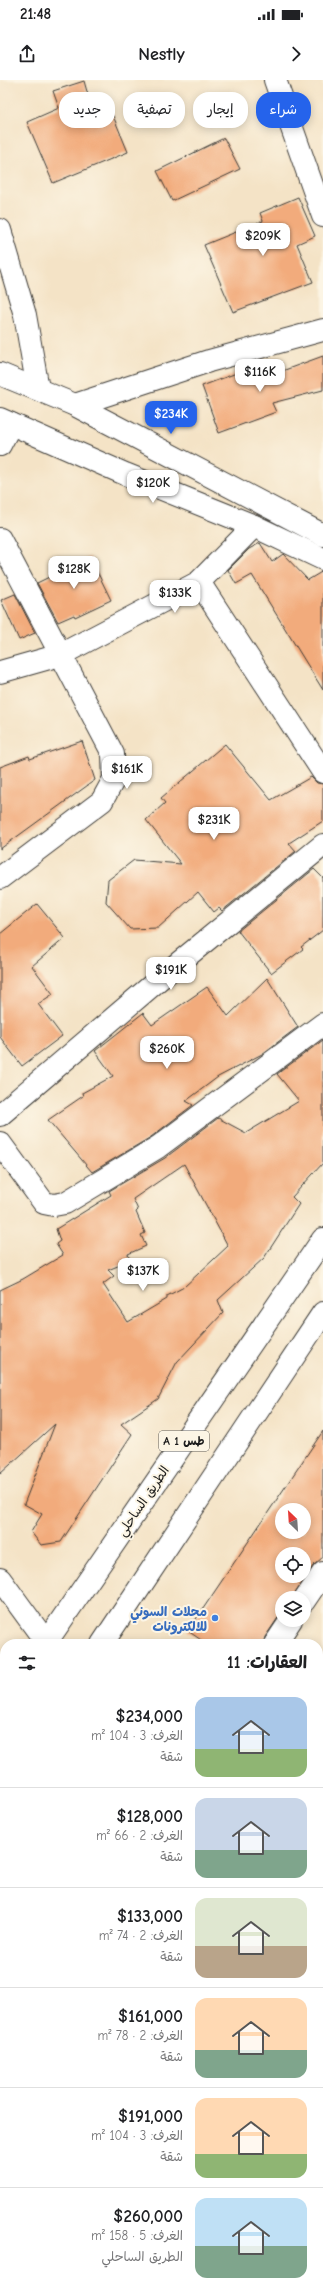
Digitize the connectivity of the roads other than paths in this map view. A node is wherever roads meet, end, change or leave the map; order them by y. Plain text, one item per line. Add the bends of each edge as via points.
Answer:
1 (274, 80) edge
2 (323, 216) edge
3 (0, 230) edge
4 (323, 330) edge
5 (0, 374) edge
6 (38, 389) junction
7 (75, 405) junction
8 (5, 421) edge
9 (0, 445) edge
10 (254, 526) junction
11 (323, 535) edge
12 (0, 539) edge
13 (323, 559) edge
14 (199, 582) junction
15 (60, 655) junction
16 (0, 672) edge
17 (323, 772) edge
18 (323, 845) edge
19 (0, 878) edge
20 (323, 1024) edge
21 (0, 1115) edge
22 (0, 1143) edge
23 (323, 1239) edge
24 (323, 1313) edge
25 (322, 1577) edge
26 (0, 1578) edge
27 (311, 1592) edge
28 (286, 1627) edge
29 (42, 1639) edge
30 (48, 1639) edge
31 (105, 1639) edge
32 (278, 1639) edge

1 - 2 main road
3 - 6 main road via 25,315
4 - 7 main road via 209,361
5 - 6 main road
6 - 7 main road
7 - 11 main road
8 - 9 main road
8 - 10 main road via 125,474
10 - 13 main road
10 - 14 main road
12 - 15 main road
14 - 15 main road
14 - 17 main road
15 - 16 main road
15 - 19 main road via 113,754 114,778 102,801
18 - 21 main road via 170,970
20 - 22 main road via 158,1147 65,1203 44,1203
23 - 30 main road, الطريق الساحلي / A 1 طس
24 - 31 main road, A 1 طس
25 - 27 main road
26 - 29 main road
28 - 32 main road

